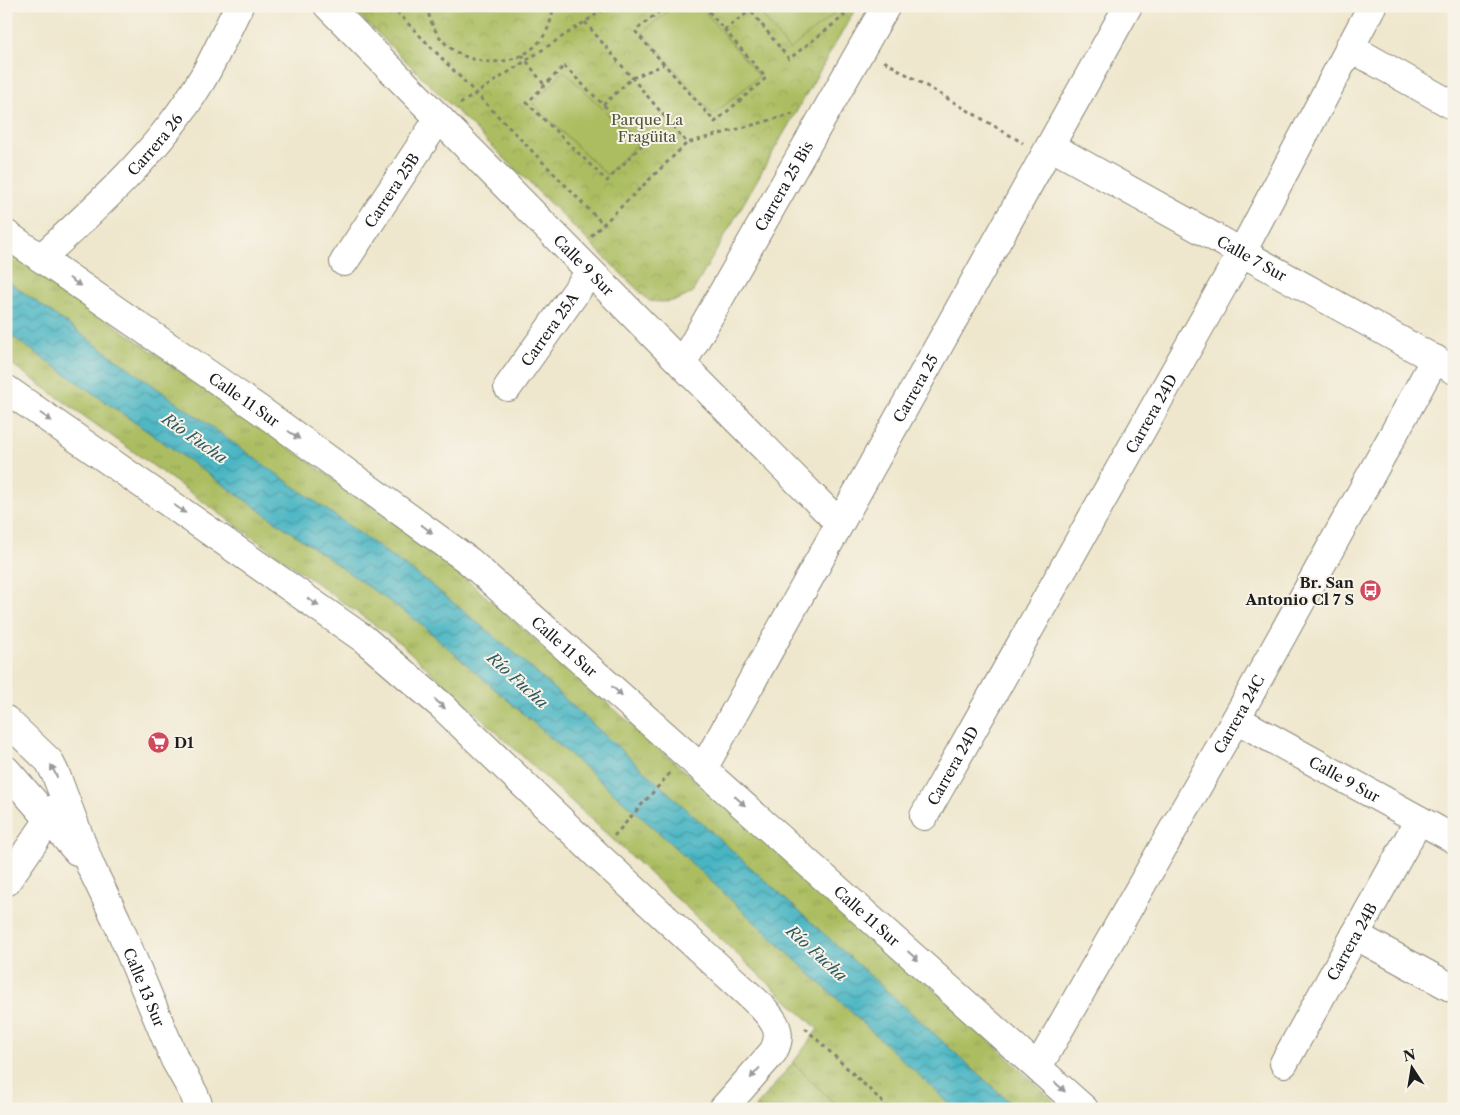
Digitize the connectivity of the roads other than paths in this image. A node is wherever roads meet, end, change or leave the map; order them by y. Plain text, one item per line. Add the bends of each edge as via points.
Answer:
1 (239, 6) edge
2 (328, 6) edge
3 (886, 6) edge
4 (1128, 6) edge
5 (1372, 6) edge
6 (1349, 47) junction
7 (1454, 106) edge
8 (439, 118) junction
9 (1047, 150) junction
10 (6, 234) edge
11 (1242, 252) junction
12 (41, 258) junction
13 (344, 262) dead end
14 (582, 263) junction
15 (682, 364) junction
16 (1444, 364) edge
17 (508, 387) dead end
18 (6, 389) edge
19 (839, 523) junction
20 (1236, 718) junction
21 (6, 720) edge
22 (703, 769) junction
23 (6, 770) edge
24 (57, 807) junction
25 (924, 816) dead end
26 (1419, 820) junction
27 (1454, 838) edge
28 (6, 882) edge
29 (1355, 935) junction
30 (1454, 989) edge
31 (1284, 1063) dead end
32 (1038, 1067) junction
33 (193, 1104) edge
34 (724, 1109) edge
35 (1084, 1109) edge

1 - 12 street, Carrera 26 via 201,81 157,144 96,208
2 - 8 street, Calle 9 Sur
3 - 15 street, Carrera 25 Bis
4 - 9 street, Carrera 25
5 - 6 street, Carrera 24D
6 - 7 street
6 - 11 street, Carrera 24D
8 - 13 street, Carrera 25B
8 - 14 street, Calle 9 Sur
9 - 11 street, Calle 7 Sur
9 - 19 street, Carrera 25
10 - 12 street, Calle 11 Sur
11 - 16 street, Calle 7 Sur
11 - 25 street, Carrera 24D
12 -> 22 street, Calle 11 Sur via 469,561
14 - 15 street, Calle 9 Sur
14 - 17 street, Carrera 25A
15 - 19 street, Calle 9 Sur
16 - 20 street, Carrera 24C
18 -> 34 street via 364,639 442,706 597,855 762,1006 773,1018 779,1033 778,1043
19 - 22 street, Carrera 25
20 - 26 street, Calle 9 Sur
20 - 32 street, Carrera 24C
24 -> 21 street, Calle 13 Sur via 49,761
22 -> 32 street, Calle 11 Sur
23 - 24 street, Calle 13 Sur
24 - 28 street
24 - 33 street, Calle 13 Sur via 116,919
26 - 27 street, Calle 9 Sur
26 - 29 street, Carrera 24B
29 - 30 street
29 - 31 street, Carrera 24B
32 -> 35 street, Calle 11 Sur

